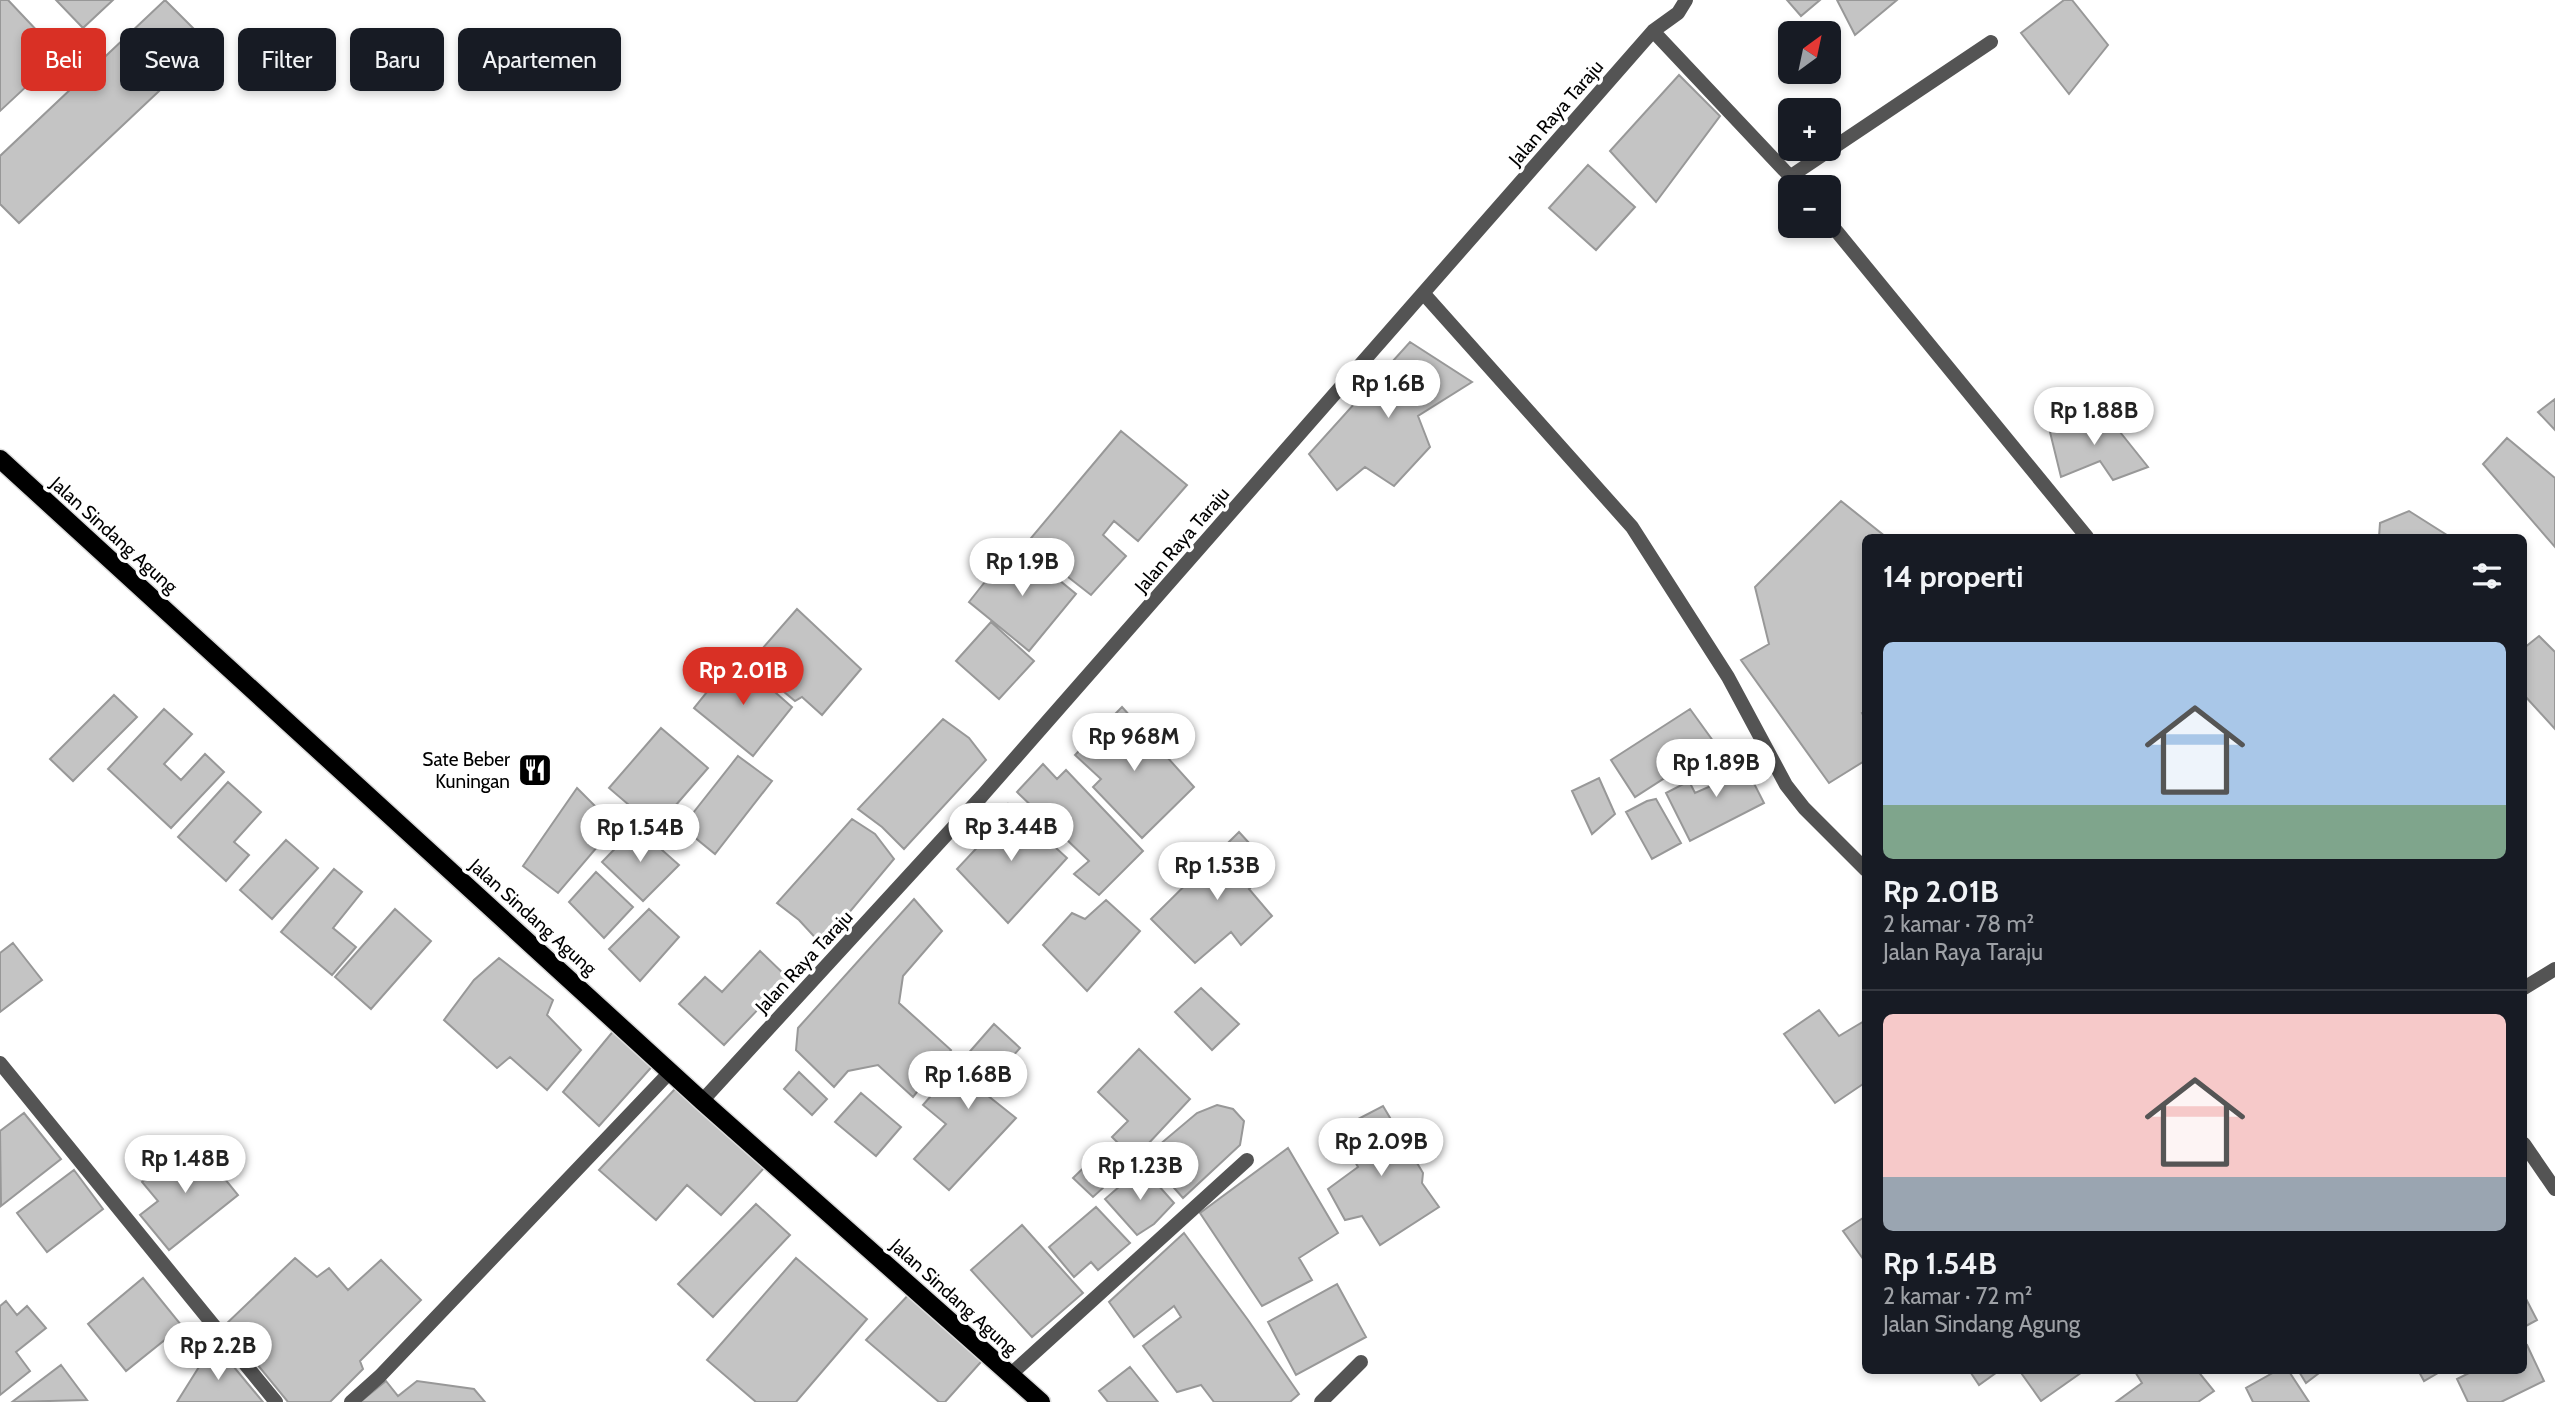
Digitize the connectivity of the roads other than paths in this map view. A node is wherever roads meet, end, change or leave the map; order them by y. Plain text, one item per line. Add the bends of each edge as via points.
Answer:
1 (1670, 0) edge
2 (1686, 0) edge
3 (1678, 13) junction
4 (1653, 31) junction
5 (1991, 42) dead end
6 (1788, 175) edge
7 (1805, 175) edge
8 (1841, 237) edge
9 (1424, 294) junction
10 (0, 459) edge
11 (2085, 534) edge
12 (1862, 866) edge
13 (2555, 969) edge
14 (2527, 986) edge
15 (0, 1063) edge
16 (670, 1072) junction
17 (702, 1101) junction
18 (2527, 1148) edge
19 (1247, 1160) dead end
20 (2555, 1189) edge
21 (1361, 1362) dead end
22 (1010, 1375) junction
23 (275, 1402) edge
24 (351, 1402) edge
25 (1041, 1402) edge
26 (1321, 1402) edge

1 - 3 street
2 - 3 street, Jalan Raya Taraju
3 - 4 street, Jalan Raya Taraju
4 - 6 street
4 - 9 street, Jalan Raya Taraju
5 - 7 street
8 - 11 street
9 - 12 street via 1632,527 1728,677 1786,785
9 - 17 street, Jalan Raya Taraju via 982,796
10 - 16 main road, Jalan Sindang Agung
13 - 14 street
15 - 23 street
16 - 17 main road, Jalan Sindang Agung
16 - 24 street
17 - 22 main road, Jalan Sindang Agung
18 - 20 street
19 - 22 street
21 - 26 street
22 - 25 main road, Jalan Sindang Agung

